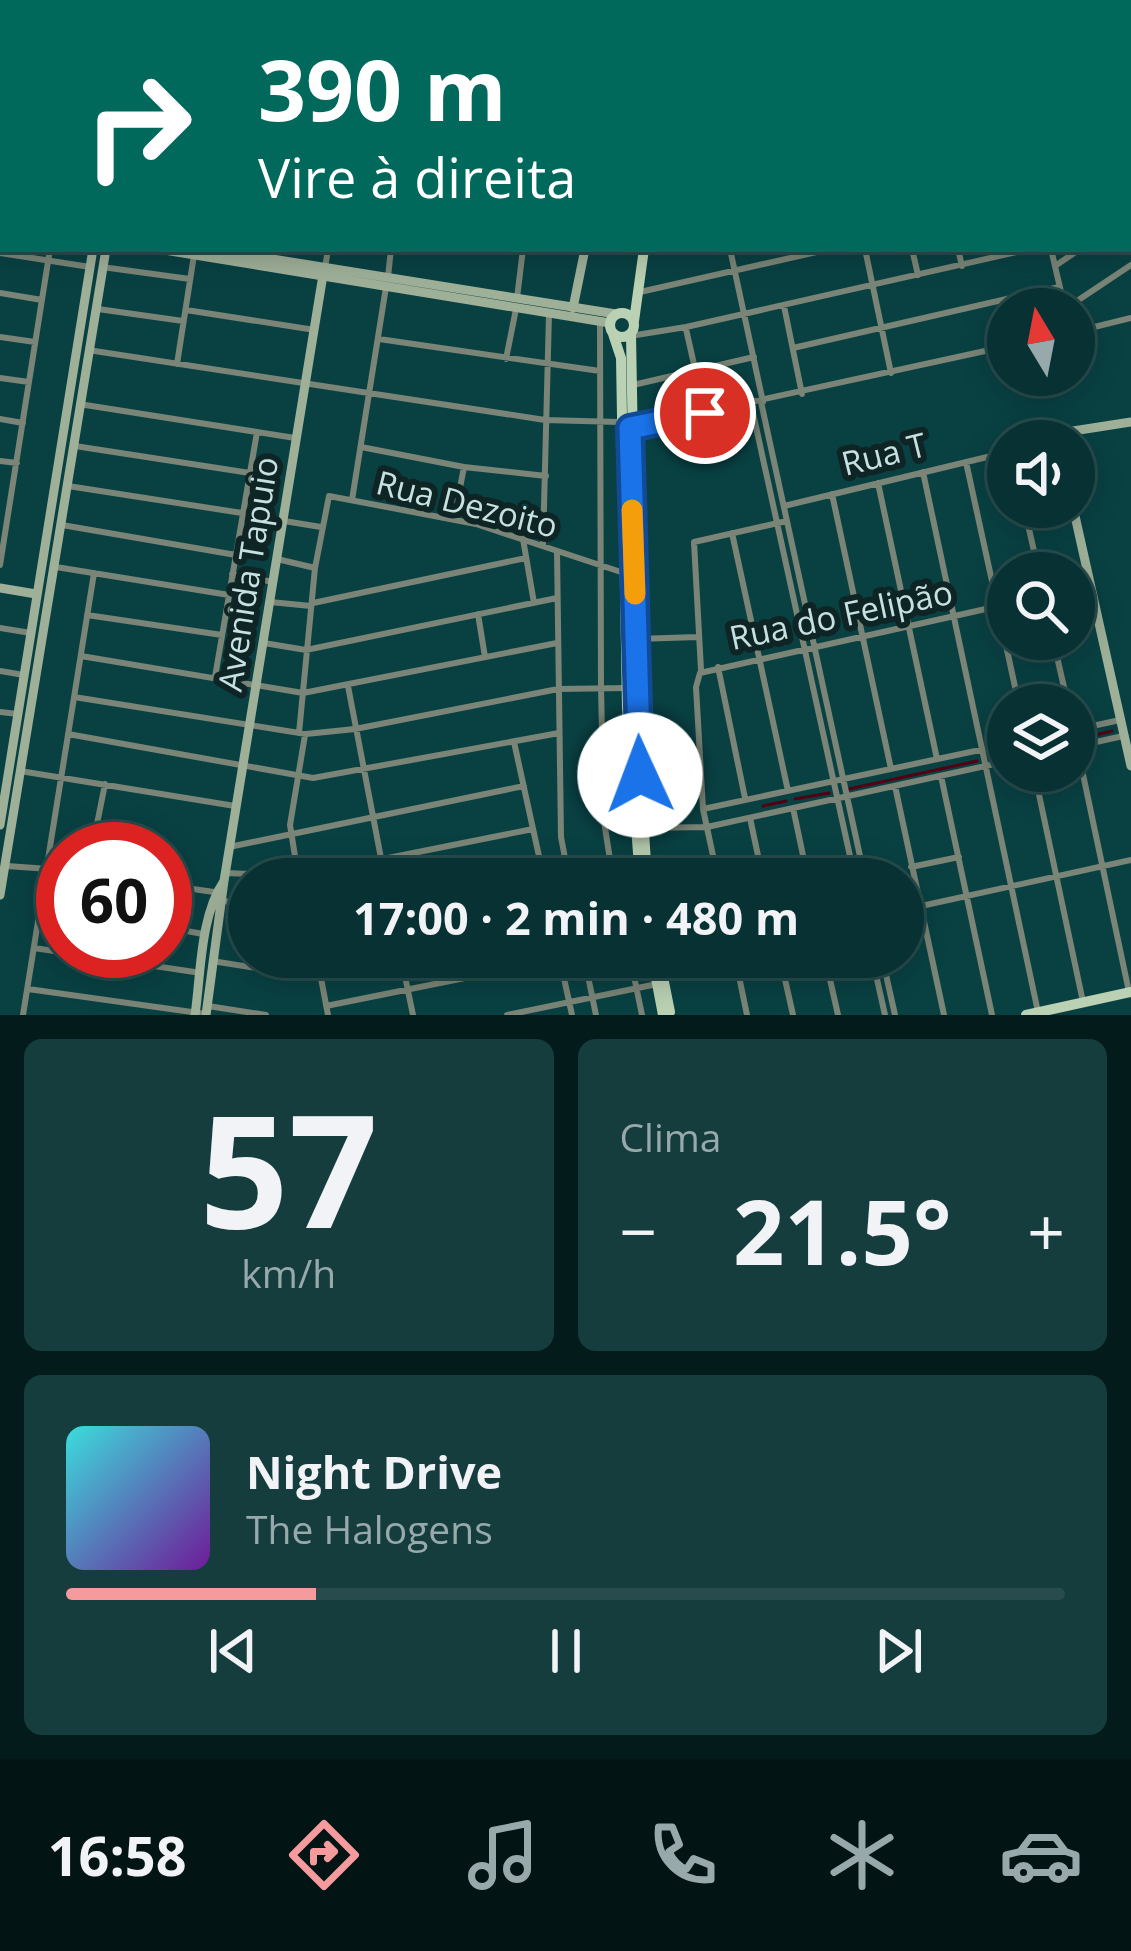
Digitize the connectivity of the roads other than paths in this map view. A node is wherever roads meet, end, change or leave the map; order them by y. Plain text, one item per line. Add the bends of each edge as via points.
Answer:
1 (49, 252) edge
2 (94, 252) edge
3 (104, 252) edge
4 (176, 252) edge
5 (225, 252) edge
6 (327, 252) edge
7 (392, 252) edge
8 (524, 252) edge
9 (584, 252) edge
10 (643, 252) edge
11 (731, 252) edge
12 (772, 252) edge
13 (812, 252) edge
14 (866, 252) edge
15 (913, 252) edge
16 (959, 252) edge
17 (1005, 252) edge
18 (1052, 252) edge
19 (1076, 252) edge
20 (0, 253) edge
21 (194, 255) junction
22 (48, 260) junction
23 (774, 262) junction
24 (1131, 265) edge
25 (962, 266) junction
26 (1055, 266) junction
27 (96, 267) junction
28 (318, 271) junction
29 (735, 272) junction
30 (918, 276) junction
31 (190, 279) junction
32 (387, 282) junction
33 (872, 286) junction
34 (1059, 287) joint
35 (1095, 289) edge
36 (636, 292) junction
37 (0, 293) edge
38 (42, 300) junction
39 (517, 302) junction
40 (784, 306) junction
41 (94, 308) junction
42 (186, 310) junction
43 (549, 310) junction
44 (573, 310) junction
45 (743, 313) junction
46 (1131, 318) edge
47 (183, 321) junction
48 (610, 322) junction
49 (686, 327) junction
50 (1095, 327) edge
51 (881, 329) junction
52 (315, 330) junction
53 (631, 332) junction
54 (0, 337) edge
55 (379, 339) junction
56 (35, 342) junction
57 (793, 348) junction
58 (88, 350) junction
59 (987, 351) edge
60 (754, 357) junction
61 (506, 359) junction
62 (177, 364) junction
63 (547, 364) junction
64 (600, 370) junction
65 (695, 370) junction
66 (891, 374) junction
67 (0, 378) edge
68 (29, 382) junction
69 (308, 385) junction
70 (629, 386) junction
71 (802, 394) junction
72 (369, 395) junction
73 (759, 403) junction
74 (79, 404) junction
75 (705, 413) junction
76 (0, 419) edge
77 (544, 420) junction
78 (599, 422) junction
79 (1131, 422) edge
80 (23, 423) junction
81 (625, 425) junction
82 (1095, 427) edge
83 (256, 432) junction
84 (297, 438) junction
85 (72, 445) junction
86 (361, 448) junction
87 (987, 457) edge
88 (0, 461) edge
89 (966, 462) junction
90 (17, 464) junction
91 (464, 466) junction
92 (250, 472) junction
93 (923, 472) junction
94 (546, 476) junction
95 (878, 483) junction
96 (64, 485) junction
97 (832, 494) junction
98 (352, 500) junction
99 (0, 502) edge
100 (10, 503) junction
101 (784, 506) junction
102 (773, 508) junction
103 (242, 513) junction
104 (454, 519) junction
105 (284, 521) junction
106 (787, 521) junction
107 (777, 523) junction
108 (59, 525) junction
109 (321, 527) junction
110 (732, 533) junction
111 (523, 539) junction
112 (2, 545) edge
113 (543, 545) junction
114 (557, 551) junction
115 (236, 555) junction
116 (987, 556) edge
117 (526, 558) junction
118 (277, 559) junction
119 (0, 566) edge
120 (52, 566) junction
121 (316, 568) junction
122 (602, 568) junction
123 (94, 573) junction
124 (624, 573) junction
125 (232, 574) junction
126 (273, 582) junction
127 (0, 588) edge
128 (36, 594) junction
129 (229, 595) junction
130 (557, 598) junction
131 (1095, 600) edge
132 (270, 602) junction
133 (534, 603) junction
134 (311, 604) junction
135 (45, 606) junction
136 (987, 608) edge
137 (88, 614) junction
138 (478, 614) junction
139 (954, 615) junction
140 (908, 625) junction
141 (0, 628) edge
142 (31, 633) junction
143 (222, 635) junction
144 (862, 635) junction
145 (698, 637) junction
146 (636, 639) junction
147 (264, 643) junction
148 (557, 643) junction
149 (814, 645) junction
150 (804, 648) junction
151 (306, 650) junction
152 (33, 652) junction
153 (81, 656) junction
154 (485, 657) junction
155 (759, 658) junction
156 (718, 667) junction
157 (0, 670) edge
158 (702, 671) junction
159 (24, 674) junction
160 (215, 676) junction
161 (257, 685) junction
162 (348, 686) junction
163 (601, 687) junction
164 (626, 688) junction
165 (557, 689) junction
166 (303, 693) junction
167 (74, 697) junction
168 (0, 712) edge
169 (18, 714) junction
170 (1120, 720) junction
171 (251, 724) junction
172 (1095, 725) edge
173 (356, 729) junction
174 (559, 733) junction
175 (68, 734) junction
176 (302, 734) junction
177 (1124, 736) junction
178 (514, 741) junction
179 (1095, 743) edge
180 (987, 748) edge
181 (983, 749) junction
182 (937, 759) junction
183 (244, 766) junction
184 (987, 766) joint
185 (1131, 766) edge
186 (891, 769) junction
187 (20, 771) junction
188 (364, 772) junction
189 (298, 776) junction
190 (941, 776) junction
191 (61, 778) junction
192 (840, 780) junction
193 (12, 783) junction
194 (105, 784) junction
195 (524, 786) junction
196 (895, 786) junction
197 (788, 791) junction
198 (992, 792) edge
199 (1039, 792) edge
200 (1085, 792) edge
201 (843, 797) junction
202 (746, 800) junction
203 (237, 806) junction
204 (793, 808) junction
205 (703, 809) junction
206 (371, 817) junction
207 (750, 818) junction
208 (54, 822) edge
209 (97, 822) edge
210 (0, 825) edge
211 (707, 827) junction
212 (642, 828) junction
213 (533, 829) junction
214 (290, 835) junction
215 (230, 847) junction
216 (959, 857) junction
217 (294, 858) edge
218 (381, 858) edge
219 (391, 858) edge
220 (539, 858) edge
221 (564, 858) edge
222 (610, 858) edge
223 (641, 858) edge
224 (643, 858) edge
225 (714, 858) edge
226 (759, 858) edge
227 (804, 858) edge
228 (852, 858) edge
229 (859, 858) edge
230 (909, 858) edge
231 (1131, 860) edge
232 (924, 864) edge
233 (2, 866) edge
234 (1102, 866) junction
235 (36, 867) edge
236 (224, 877) junction
237 (228, 877) edge
238 (1057, 877) junction
239 (1012, 886) junction
240 (192, 890) edge
241 (0, 895) edge
242 (222, 896) junction
243 (967, 896) junction
244 (228, 898) edge
245 (924, 905) edge
246 (924, 924) edge
247 (192, 932) edge
248 (207, 934) junction
249 (36, 936) edge
250 (34, 948) junction
251 (209, 961) junction
252 (228, 964) edge
253 (201, 973) junction
254 (320, 978) edge
255 (405, 978) edge
256 (465, 978) edge
257 (564, 978) edge
258 (589, 978) edge
259 (634, 978) edge
260 (656, 978) edge
261 (659, 978) edge
262 (740, 978) edge
263 (785, 978) edge
264 (830, 978) edge
265 (879, 978) edge
266 (885, 978) edge
267 (656, 984) junction
268 (637, 988) junction
269 (28, 989) junction
270 (408, 990) junction
271 (1130, 992) edge
272 (593, 998) junction
273 (569, 1002) junction
274 (1083, 1002) junction
275 (327, 1010) edge
276 (202, 1012) edge
277 (1032, 1014) edge
278 (23, 1015) edge
279 (266, 1015) edge
280 (413, 1015) edge
281 (507, 1015) edge
282 (572, 1015) edge
283 (596, 1015) edge
284 (642, 1015) edge
285 (667, 1015) edge
286 (748, 1015) edge
287 (793, 1015) edge
288 (838, 1015) edge
289 (890, 1015) edge
290 (944, 1015) edge
291 (992, 1015) edge

1 - 22 street
2 - 27 street
3 - 27 street
4 - 21 street
5 - 28 street
6 - 28 street, Avenida Tapuio
7 - 32 street
8 - 39 street
9 - 44 street
10 - 36 main road
11 - 29 street
12 - 23 street
13 - 23 street
14 - 33 street
15 - 30 street
16 - 25 street
17 - 25 street
18 - 26 street
19 - 26 street
20 - 22 street
21 - 28 street
21 - 31 street
22 - 27 street
22 - 38 street
23 - 29 street
24 - 35 street
25 - 30 street
26 - 34 street
27 - 31 street
27 - 41 street
27 - 128 street
28 - 32 street
28 - 52 street, Avenida Tapuio
29 - 36 street
29 - 45 street
30 - 33 street
31 - 42 street
32 - 39 street
32 - 55 street
33 - 40 street
33 - 51 street
34 - 51 street
36 - 53 main road
37 - 38 street
38 - 56 street
39 - 43 street
39 - 44 street
39 - 61 street
40 - 45 street
40 - 57 street
41 - 47 street
41 - 58 street
42 - 47 street
42 - 52 street
43 - 44 street
43 - 63 street
44 - 48 street
45 - 49 street
45 - 60 street
46 - 50 street
47 - 62 street
48 - 53 main road
48 - 53 main road via 628,315
48 - 64 street
48 - 81 main road
49 - 53 street
49 - 65 street
51 - 57 street
51 - 66 street
52 - 69 street, Avenida Tapuio
53 - 70 main road
54 - 56 street
55 - 61 street
55 - 72 street
56 - 68 street
57 - 71 street
58 - 62 street
58 - 74 street
59 - 66 street
60 - 65 street
60 - 73 street
61 - 63 street
62 - 69 street
63 - 64 street
63 - 77 street
64 - 78 street
65 - 70 street
65 - 75 street
66 - 71 street
67 - 68 street
68 - 80 street
69 - 72 street
69 - 84 street, Avenida Tapuio
70 - 81 main road
71 - 73 street
72 - 77 street
72 - 86 street
73 - 75 street
73 - 101 street
73 - 102 street
74 - 83 street
74 - 85 street
75 - 81 street
76 - 80 street
77 - 78 street
77 - 94 street
78 - 81 street
78 - 122 street
79 - 82 street
80 - 90 street
81 - 124 main road
81 - 146 main road
83 - 84 street
83 - 92 street
84 - 105 street, Avenida Tapuio
85 - 92 street
85 - 96 street
86 - 91 street
86 - 98 street
87 - 89 street, Rua T
88 - 90 street
89 - 93 street, Rua T
89 - 116 street
90 - 100 street
91 - 94 street
91 - 104 street
92 - 103 street
93 - 95 street, Rua T
93 - 139 street
94 - 113 street
95 - 97 street, Rua T
95 - 140 street
96 - 103 street
96 - 108 street
97 - 101 street, Rua T
97 - 144 street
98 - 104 street, Rua Dezoito
98 - 109 street, Rua Dezoito via 328,498
99 - 100 street
100 - 112 street
101 - 102 street, Rua T
101 - 106 street
102 - 107 street
103 - 115 street
104 - 111 street, Rua Dezoito
105 - 109 street
105 - 118 street, Avenida Tapuio
106 - 107 street
106 - 149 street
107 - 110 street
107 - 150 street
108 - 115 street
108 - 120 street
109 - 121 street
110 - 145 street via 692,547
110 - 155 street
111 - 113 street, Rua Dezoito
111 - 117 street
112 - 119 street
113 - 114 street, Rua Dezoito
114 - 122 street, Rua Dezoito
114 - 130 street
115 - 125 street
117 - 133 street
117 - 134 street
118 - 121 street
118 - 126 street, Avenida Tapuio
120 - 123 street
120 - 135 street
121 - 134 street
122 - 124 street, Rua Dezoito
122 - 163 street
123 - 129 street
123 - 137 street
124 - 164 main road
125 - 126 street
125 - 129 street
126 - 132 street, Avenida Tapuio
127 - 128 street
128 - 135 street
128 - 142 street
129 - 143 street
130 - 133 street
130 - 148 street
131 - 170 street
132 - 134 street
132 - 147 street, Avenida Tapuio
133 - 138 street
134 - 151 street
135 - 152 street
136 - 139 street, Rua do Felipão
137 - 143 street
137 - 153 street
138 - 151 street
138 - 154 street
139 - 140 street, Rua do Felipão
139 - 181 street
140 - 144 street, Rua do Felipão
140 - 182 street
141 - 142 street
142 - 152 street
143 - 160 street
144 - 149 street, Rua do Felipão
144 - 186 street
145 - 146 street
145 - 158 street
146 - 212 main road
147 - 151 street
147 - 161 street, Avenida Tapuio
148 - 154 street
148 - 165 street
149 - 150 street, Rua do Felipão
149 - 192 street
150 - 155 street, Rua do Felipão
150 - 192 street
151 - 166 street
152 - 159 street
152 - 187 street
153 - 160 street
153 - 167 street
154 - 162 street
155 - 156 street, Rua do Felipão
155 - 197 street
156 - 158 street, Rua do Felipão
156 - 202 street
157 - 159 street
158 - 205 street, Rua do Felipão via 696,687
159 - 169 street
160 - 161 street
161 - 166 street
161 - 171 street, Avenida Tapuio
162 - 166 street
162 - 173 street
163 - 164 street
163 - 165 street
163 - 222 street
164 - 223 main road
165 - 173 street
165 - 174 street
166 - 176 street
167 - 171 street
167 - 175 street
168 - 169 street
169 - 193 street
170 - 172 street
170 - 177 street
171 - 176 street
171 - 183 street, Avenida Tapuio
173 - 176 street
173 - 188 street
174 - 178 street
174 - 221 street
175 - 183 street
175 - 191 street
176 - 189 street
177 - 179 street
177 - 185 street
178 - 188 street
178 - 195 street
180 - 181 street
181 - 182 street
181 - 184 street
182 - 186 street
183 - 189 street
183 - 203 street, Avenida Tapuio
184 - 190 street
186 - 192 street
187 - 191 street
187 - 193 street
188 - 189 street
188 - 206 street
189 - 214 street
190 - 196 street
190 - 216 street
191 - 194 street
191 - 208 street
192 - 197 street
192 - 201 street
193 - 210 street
193 - 233 street
194 - 203 street
194 - 209 street
195 - 206 street
195 - 213 street
196 - 201 street
196 - 230 street
197 - 202 street
198 - 239 street
199 - 238 street
200 - 234 street
201 - 204 street
201 - 228 street
201 - 229 street
202 - 205 street
203 - 215 street, Avenida Tapuio
204 - 207 street
204 - 227 street
205 - 211 street
206 - 214 street
206 - 218 street
207 - 211 street
207 - 226 street
211 - 212 street
211 - 225 street
212 - 224 main road
213 - 219 street
213 - 220 street
214 - 215 street
214 - 217 street
215 - 236 street, Avenida Tapuio
216 - 232 street
216 - 243 street
231 - 234 street
233 - 235 street
233 - 241 street
234 - 238 street
234 - 271 street
236 - 237 street
236 - 242 street, Avenida Tapuio
238 - 239 street
238 - 274 street
239 - 243 street
239 - 277 street
240 - 242 street
242 - 244 street
242 - 248 street, Avenida Tapuio
242 - 251 street, Avenida Tapuio
243 - 245 street
243 - 291 street
246 - 290 street
247 - 248 street
248 - 251 street, Avenida Tapuio
249 - 250 street
250 - 253 street
250 - 269 street
251 - 252 street
251 - 253 street, Avenida Tapuio
251 - 276 street, Avenida Tapuio
253 - 276 street, Avenida Tapuio
254 - 275 street
255 - 270 street
256 - 270 street
257 - 273 street
258 - 272 street
259 - 268 street
260 - 267 main road
261 - 285 main road
262 - 286 street
263 - 287 street
264 - 288 street
265 - 289 street
266 - 289 street
267 - 268 street
267 - 285 main road
268 - 272 street
268 - 284 street
269 - 276 street
269 - 278 street
270 - 275 street
270 - 280 street
271 - 274 main road
272 - 273 street
272 - 283 street
273 - 281 street
273 - 282 street
274 - 277 main road
276 - 279 street

